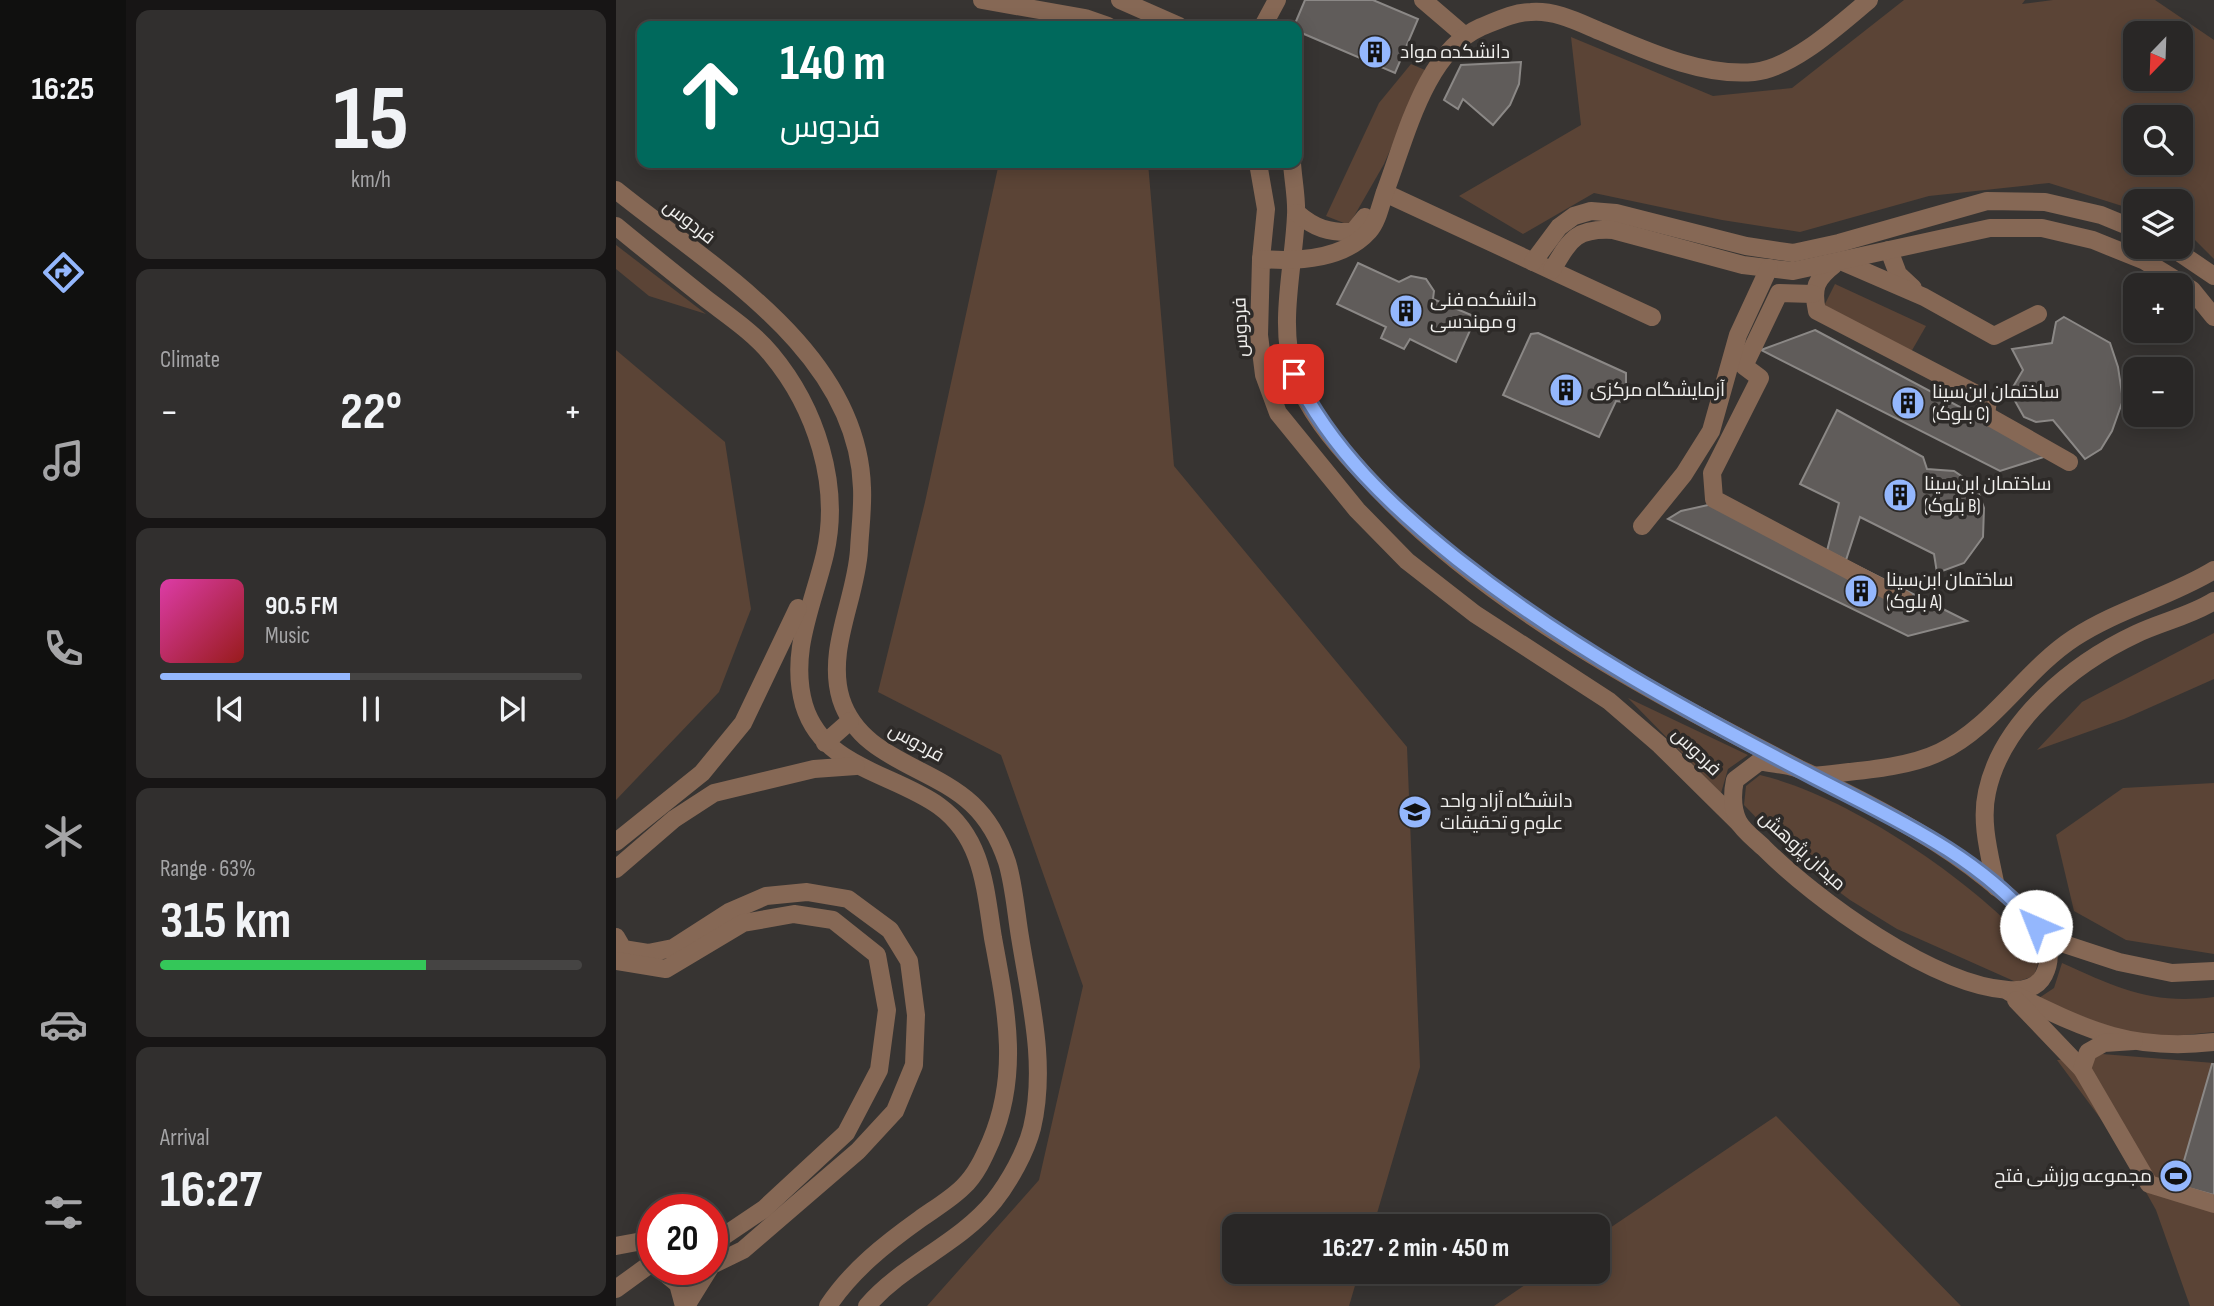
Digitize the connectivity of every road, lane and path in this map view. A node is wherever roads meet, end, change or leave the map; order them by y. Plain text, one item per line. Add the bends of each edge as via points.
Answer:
1 (982, 0) edge
2 (1120, 0) edge
3 (1277, 0) edge
4 (1423, 0) edge
5 (1869, 0) edge
6 (1094, 21) edge
7 (1168, 21) edge
8 (1266, 21) edge
9 (1464, 35) junction
10 (1259, 168) edge
11 (1292, 168) edge
12 (616, 191) edge
13 (1385, 193) junction
14 (1297, 213) junction
15 (1937, 215) junction
16 (2123, 224) edge
17 (616, 226) edge
18 (1942, 236) junction
19 (1889, 250) junction
20 (1261, 259) junction
21 (2189, 259) edge
22 (1292, 261) junction
23 (1533, 261) junction
24 (1840, 262) junction
25 (1769, 268) junction
26 (1552, 270) junction
27 (2214, 276) edge
28 (1813, 294) junction
29 (1924, 297) junction
30 (761, 305) junction
31 (2038, 314) dead end
32 (1652, 317) dead end
33 (2214, 317) edge
34 (740, 325) junction
35 (1737, 367) junction
36 (2069, 462) dead end
37 (827, 526) junction
38 (1642, 526) dead end
39 (2214, 570) edge
40 (1905, 600) dead end
41 (2214, 601) edge
42 (850, 721) junction
43 (825, 743) junction
44 (856, 766) junction
45 (1806, 772) junction
46 (1739, 823) junction
47 (616, 842) edge
48 (616, 869) edge
49 (1996, 887) junction
50 (616, 937) edge
51 (2046, 938) junction
52 (616, 961) edge
53 (2214, 971) edge
54 (2006, 990) junction
55 (2134, 1041) junction
56 (2214, 1042) edge
57 (2082, 1069) junction
58 (1005, 1097) junction
59 (1036, 1105) junction
60 (2214, 1204) edge
61 (728, 1233) edge
62 (637, 1243) edge
63 (616, 1246) edge
64 (728, 1258) edge
65 (637, 1274) edge
66 (678, 1285) edge
67 (698, 1285) edge
68 (616, 1289) edge
69 (685, 1306) edge
70 (828, 1306) edge
71 (867, 1306) edge

1 - 6 lane
2 - 7 lane
3 - 8 lane
4 - 9 lane
5 - 9 lane via 1807,52 1755,72 1667,60 1562,16 1531,12
9 - 13 lane via 1432,74
10 - 20 lane, فردوس via 1266,209
11 - 14 lane, فردوس
12 - 30 lane, فردوس
13 - 14 lane via 1353,232 1335,233 1312,226
13 - 22 lane via 1371,229 1350,247
13 - 23 lane
14 - 22 lane, فردوس
15 - 16 lane via 1987,201 2045,202
15 - 18 lane
15 - 23 lane via 1793,253 1591,211 1559,227
17 - 34 lane
18 - 19 lane
18 - 33 lane via 1990,228 2042,228 2093,240 2145,261 2192,290
19 - 24 lane
19 - 29 lane via 1898,274
20 - 22 lane
20 - 46 lane, فردوس via 1259,335 1265,375 1278,413 1313,459 1407,561 1475,614 1609,701
21 - 27 lane
22 - 45 lane, فردوس via 1289,350 1294,374 1337,445 1377,489 1524,612 1682,708
23 - 26 lane
24 - 25 lane via 1793,271
24 - 28 lane via 1818,277
24 - 29 lane
25 - 26 lane via 1593,229 1570,240
25 - 35 lane via 1738,335
26 - 32 lane
28 - 35 lane via 1779,293
28 - 36 lane via 1817,311 1988,400 1986,415
29 - 31 lane via 1994,336
30 - 34 lane
30 - 42 lane, فردوس via 818,364 853,440 862,486 858,556 836,667 840,697
34 - 37 lane via 771,354 810,413 829,480
35 - 38 lane via 1711,431
35 - 40 lane via 1760,379 1712,473 1714,499
37 - 43 lane via 826,551 797,668 805,708
37 - 47 lane via 792,626 743,723 702,773
39 - 45 lane via 2074,638 2028,674 1979,726 1940,753 1892,765
41 - 49 lane via 2089,660 2047,693 2013,736 1987,792 1986,830
42 - 43 lane
42 - 59 lane, فردوس via 882,752 948,785 973,805 994,832 1008,864 1034,1023 1039,1056
43 - 44 lane
44 - 48 lane via 814,769 714,793 674,819
44 - 58 lane via 936,804 958,821 973,842 1009,1026
45 - 46 lane, میدان پژوهش via 1759,761 1745,770 1735,780 1733,791
45 - 49 lane, میدان پژوهش via 1926,836
46 - 54 lane, میدان پژوهش via 1830,906 1918,960
49 - 51 lane, میدان پژوهش
50 - 64 lane via 624,949 648,953 673,948 729,912 766,896 807,892 848,899 890,930 909,961 916,1015 914,1065 895,1111 858,1151 743,1250
51 - 53 lane via 2172,974
51 - 54 lane via 2048,968 2040,983
52 - 61 lane via 666,969 743,923 794,914 833,919 877,955 887,1010 879,1070 846,1133 764,1209
54 - 55 lane via 2089,1031
54 - 57 lane
55 - 56 lane via 2175,1046
55 - 57 lane via 2104,1043 2088,1052
57 - 60 lane via 2149,1184
58 - 59 lane
58 - 70 lane via 982,1161 964,1186 859,1267
59 - 71 lane, فردوس via 1021,1156 994,1201
62 - 63 lane
65 - 68 lane
66 - 69 lane
67 - 69 lane

